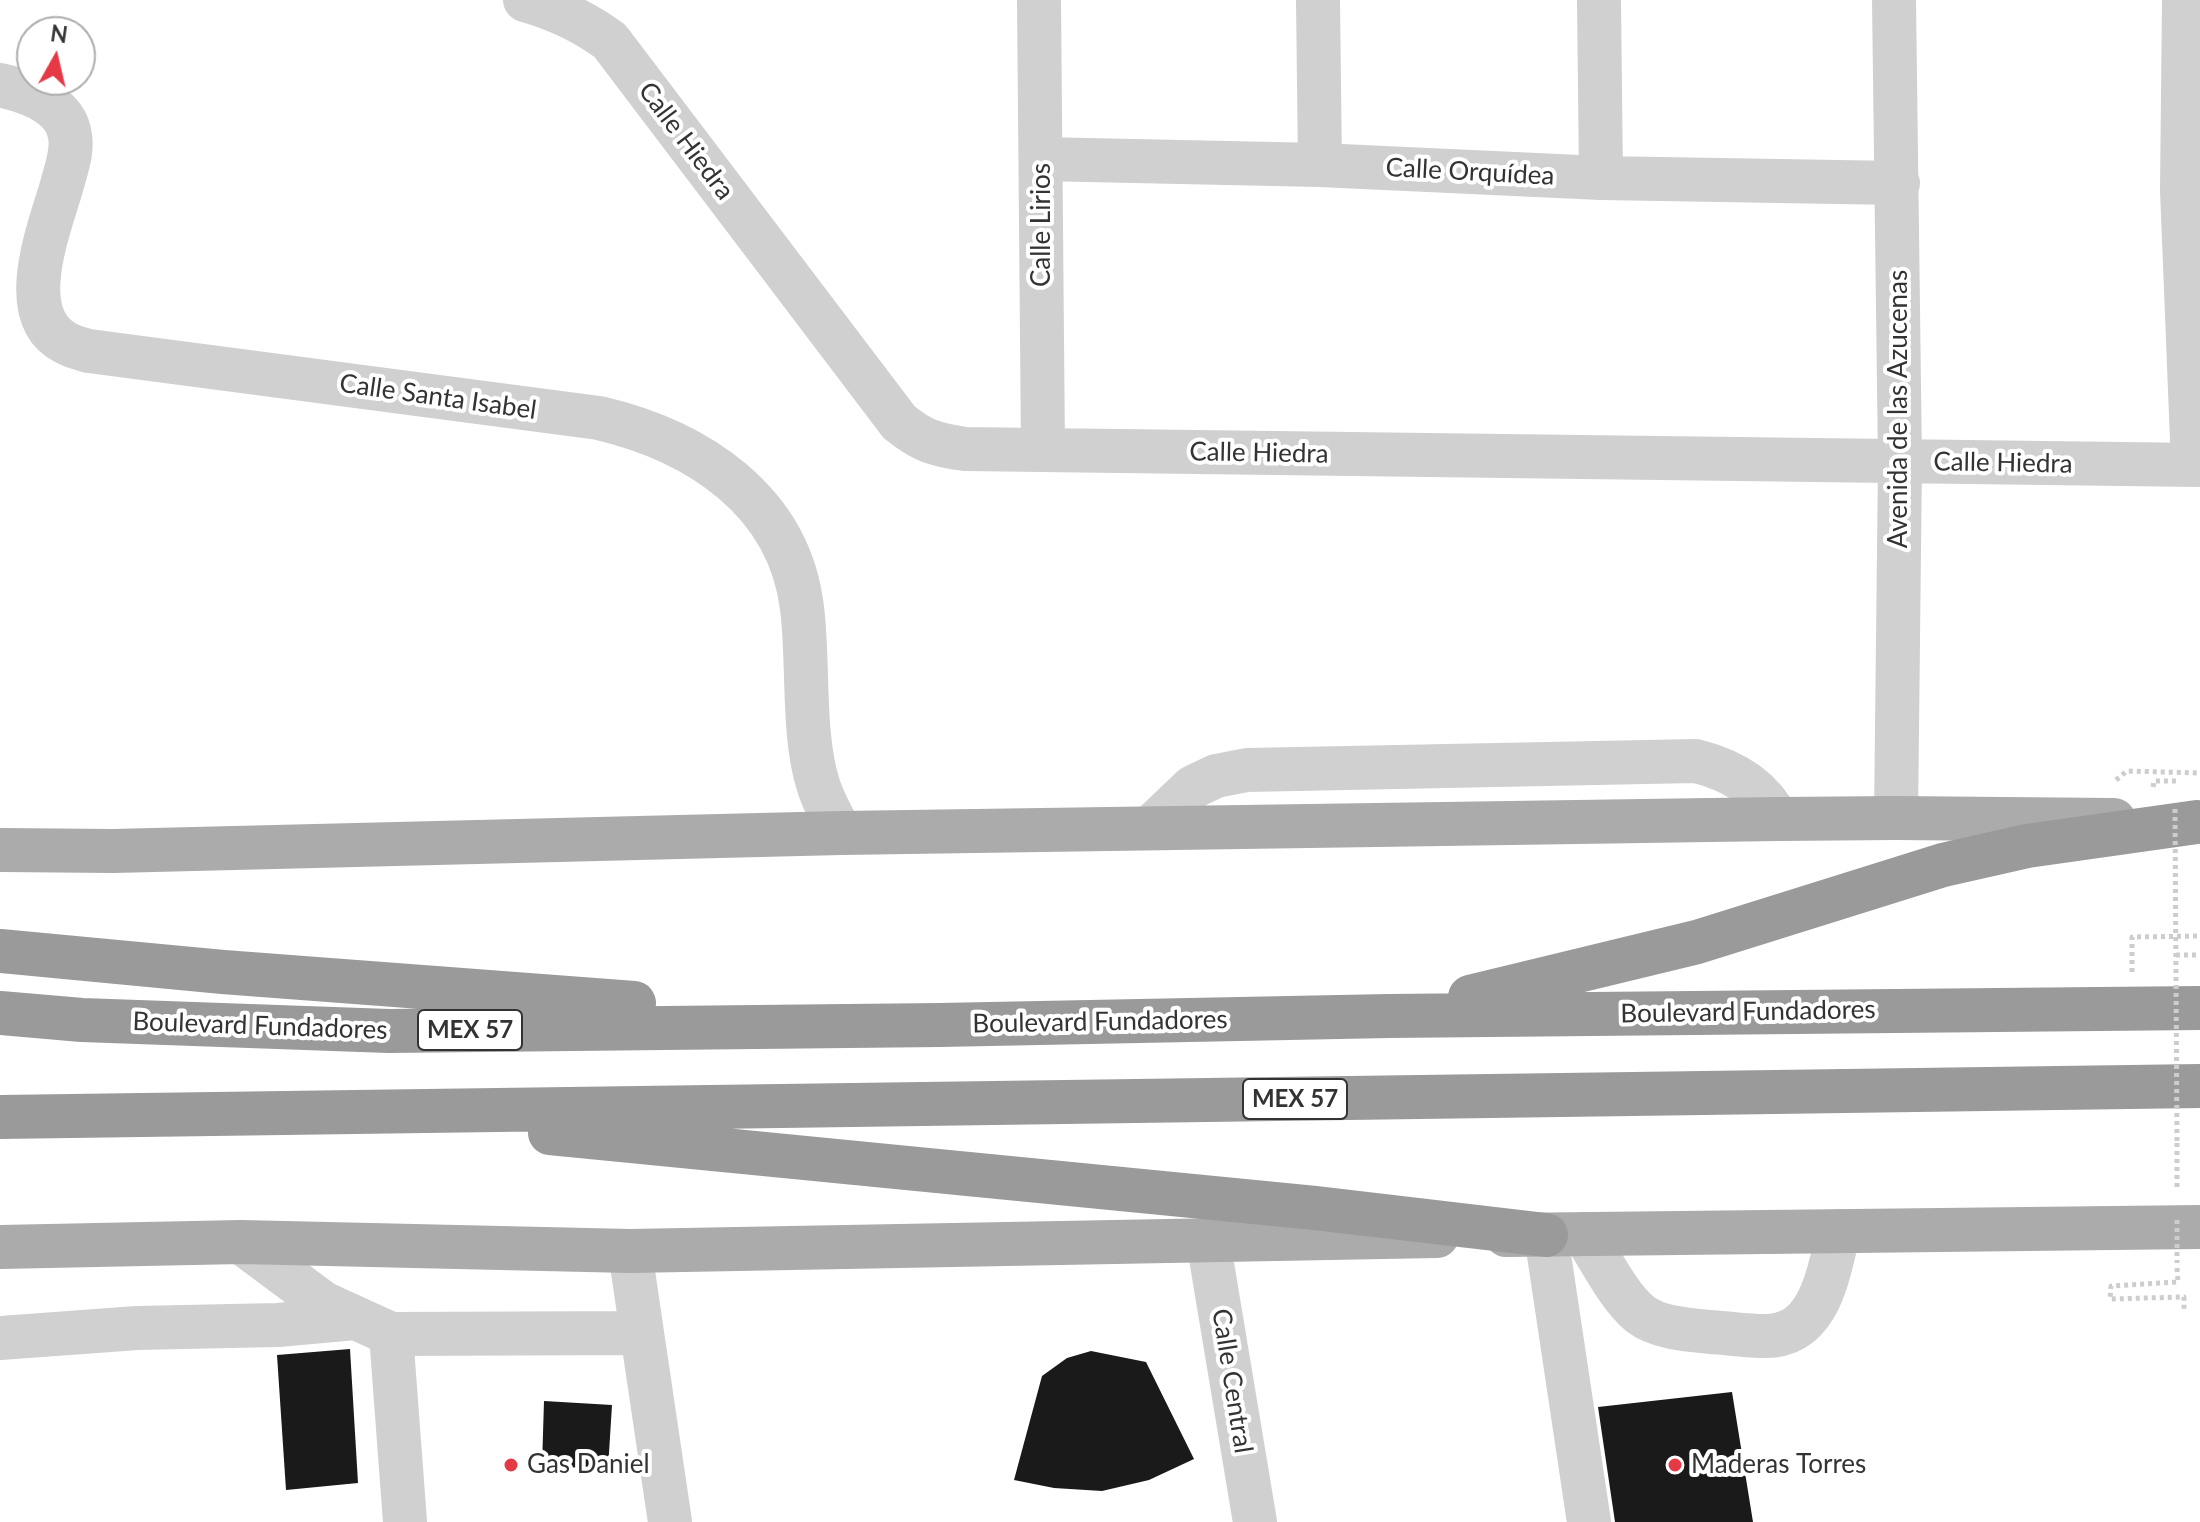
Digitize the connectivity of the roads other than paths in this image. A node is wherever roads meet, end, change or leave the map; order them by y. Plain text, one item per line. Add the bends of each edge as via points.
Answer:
1 (525, 0) edge
2 (1039, 0) edge
3 (1318, 0) edge
4 (1599, 0) edge
5 (1894, 0) edge
6 (2184, 0) edge
7 (0, 85) edge
8 (1041, 159) junction
9 (1320, 165) junction
10 (1601, 178) junction
11 (1898, 183) junction
12 (2191, 190) edge
13 (1043, 450) junction
14 (1900, 462) junction
15 (2196, 465) edge
16 (2191, 817) edge
17 (1896, 818) junction
18 (1777, 819) junction
19 (1150, 828) junction
20 (841, 833) junction
21 (0, 850) edge
22 (0, 951) edge
23 (2200, 1008) edge
24 (0, 1013) edge
25 (1389, 1016) junction
26 (940, 1025) junction
27 (2200, 1086) edge
28 (389, 1112) junction
29 (0, 1117) edge
30 (2188, 1216) edge
31 (1839, 1231) junction
32 (1565, 1234) junction
33 (1208, 1240) junction
34 (241, 1242) junction
35 (0, 1247) edge
36 (630, 1251) junction
37 (373, 1326) junction
38 (642, 1333) junction
39 (0, 1338) edge
40 (405, 1522) edge
41 (670, 1522) edge
42 (1255, 1522) edge
43 (1589, 1522) edge

1 - 13 street, Calle Hiedra via 584,22 610,41 899,422 939,446
2 - 8 street, Calle Lirios
3 - 9 street
4 - 10 street
5 - 11 street, Avenida de las Azucenas
6 - 12 street
7 - 20 street, Calle Santa Isabel via 46,102 70,135 70,157 39,267 38,300 45,324 64,343 89,351 599,418 658,436 734,482 771,520 790,558 802,606 817,782
8 - 9 street, Calle Orquídea
8 - 13 street, Calle Lirios
9 - 10 street, Calle Orquídea
10 - 11 street, Calle Orquídea
11 - 14 street, Avenida de las Azucenas
12 - 15 street
13 - 14 street, Calle Hiedra
14 - 15 street, Calle Hiedra
14 - 17 street, Avenida de las Azucenas
16 - 17 main road
16 - 25 highway via 1943,865 1697,942
17 - 18 main road
18 - 19 main road
18 - 19 street via 1769,802 1746,781 1696,761 1247,770 1193,787
19 - 20 main road
20 - 21 main road
22 - 26 highway
23 - 25 highway, Boulevard Fundadores / MEX 57
24 - 26 highway, Boulevard Fundadores / MEX 57 via 389,1031
25 - 26 highway, Boulevard Fundadores / MEX 57
27 - 28 highway, MEX 57
28 - 29 highway, MEX 57
28 - 32 highway via 560,1134
30 - 31 main road
31 - 32 main road
31 - 32 street via 1811,1316 1791,1332 1767,1336 1690,1330 1642,1316
32 - 33 main road
32 - 43 street
33 - 36 main road
33 - 42 street, Calle Central
34 - 35 main road
34 - 36 main road
34 - 37 street via 323,1303
36 - 38 street
37 - 38 street
37 - 39 street via 137,1328
37 - 40 street
38 - 41 street

